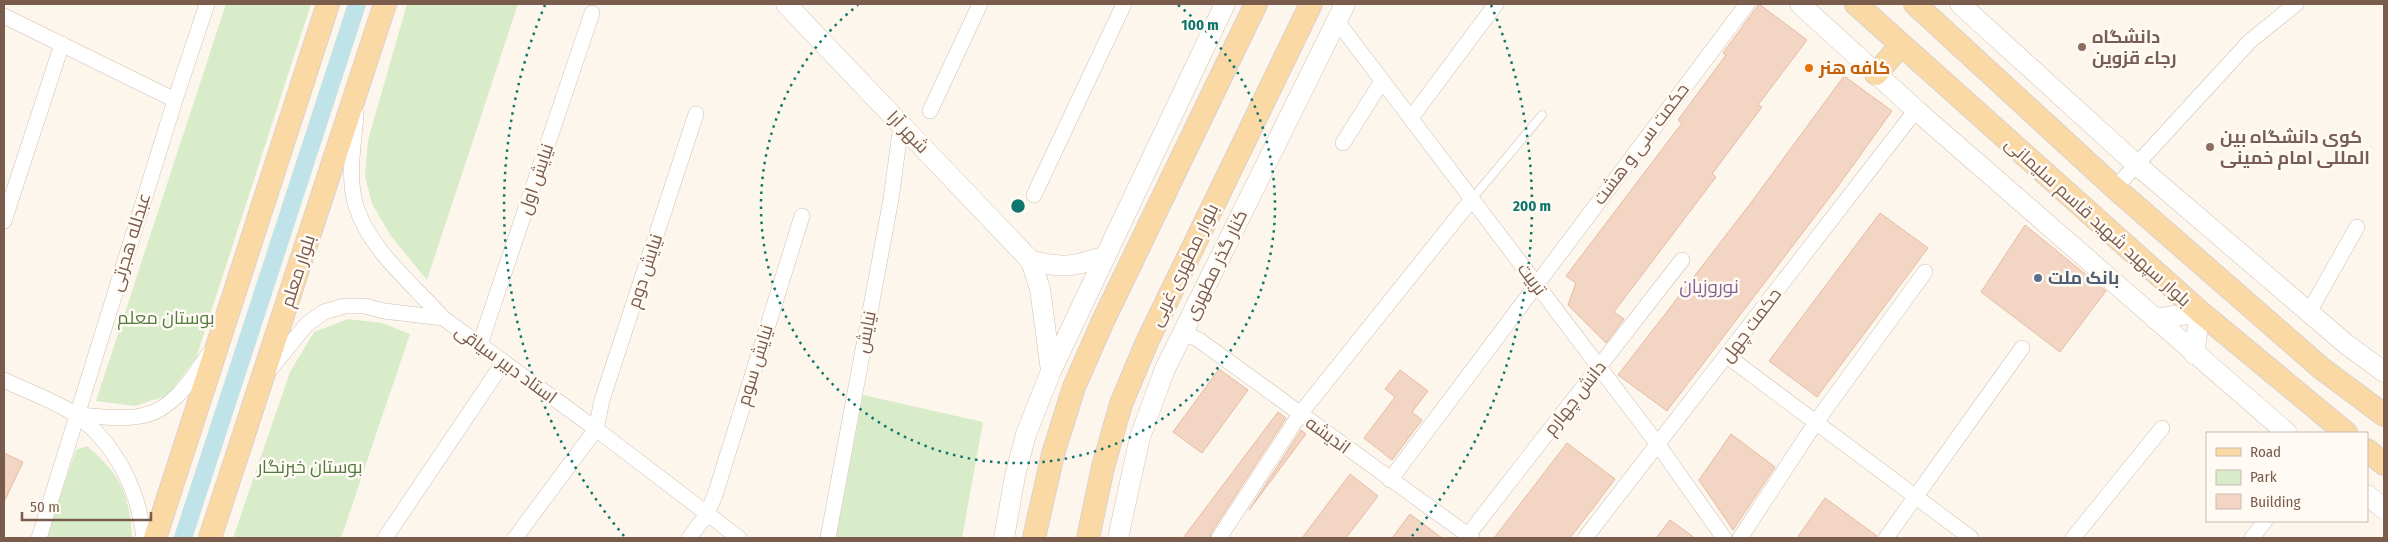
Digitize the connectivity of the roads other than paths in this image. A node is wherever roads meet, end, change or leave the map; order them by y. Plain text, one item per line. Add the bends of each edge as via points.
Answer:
1 (207, 4) edge
2 (328, 4) edge
3 (385, 4) edge
4 (786, 4) edge
5 (980, 4) edge
6 (1124, 4) edge
7 (1225, 4) edge
8 (1256, 4) edge
9 (1311, 4) edge
10 (1496, 4) edge
11 (1747, 4) edge
12 (1800, 4) edge
13 (1856, 4) edge
14 (1915, 4) edge
15 (1960, 4) edge
16 (2296, 4) edge
17 (1341, 12) edge
18 (592, 14) dead end
19 (4, 16) edge
20 (62, 44) junction
21 (1901, 45) junction
22 (1876, 74) junction
23 (1382, 81) junction
24 (359, 84) junction
25 (174, 100) junction
26 (1916, 110) junction
27 (930, 111) dead end
28 (696, 114) dead end
29 (1542, 115) dead end
30 (1411, 118) junction
31 (902, 125) junction
32 (1343, 143) dead end
33 (2137, 165) junction
34 (2115, 188) junction
35 (1034, 195) dead end
36 (1472, 200) junction
37 (802, 216) dead end
38 (4, 221) edge
39 (2356, 227) dead end
40 (1104, 257) junction
41 (1030, 260) junction
42 (1682, 260) dead end
43 (1925, 272) dead end
44 (1536, 284) junction
45 (2200, 312) junction
46 (2309, 312) junction
47 (443, 318) junction
48 (2155, 319) junction
49 (222, 333) junction
50 (1183, 333) junction
51 (480, 344) junction
52 (2022, 348) dead end
53 (2194, 354) junction
54 (1728, 356) junction
55 (503, 363) junction
56 (2382, 366) edge
57 (1599, 367) junction
58 (1051, 370) junction
59 (4, 380) edge
60 (263, 380) junction
61 (1300, 414) junction
62 (76, 415) junction
63 (2384, 415) edge
64 (1816, 422) junction
65 (2162, 428) dead end
66 (596, 429) junction
67 (2285, 432) edge
68 (2345, 432) edge
69 (1658, 446) junction
70 (2368, 451) edge
71 (2384, 464) edge
72 (1390, 480) junction
73 (2368, 496) edge
74 (1916, 497) junction
75 (2384, 509) edge
76 (707, 514) junction
77 (2263, 522) edge
78 (1463, 535) edge
79 (39, 538) edge
80 (144, 538) edge
81 (155, 538) edge
82 (210, 538) edge
83 (385, 538) edge
84 (515, 538) edge
85 (689, 538) edge
86 (739, 538) edge
87 (828, 538) edge
88 (1004, 538) edge
89 (1034, 538) edge
90 (1088, 538) edge
91 (1118, 538) edge
92 (1219, 538) edge
93 (1585, 538) edge
94 (1724, 538) edge
95 (1740, 538) edge
96 (1886, 538) edge
97 (1971, 538) edge
98 (2073, 538) edge
99 (2252, 538) edge

1 - 25 street, عبدلله هجرتی
2 - 49 main road
3 - 24 main road, بلوار معلم
4 - 31 street, شهر آرا
5 - 27 street
6 - 35 street
7 - 40 street
8 - 89 main road via 1074,387 1053,454
9 - 90 main road, بلوار مطهری غربی via 1147,342 1125,395 1103,467
10 - 30 street
11 - 44 street, حکمت سی و هشت
12 - 22 street
13 - 21 main road, بلوار سپهبد شهید قاسم سلیمانی
14 - 34 main road, بلوار سپهبد شهید قاسم سلیمانی
15 - 33 street
16 - 33 street via 2250,42
17 - 23 street, تربیت
17 - 50 street, کنار گذر مطهری
18 - 51 street, نیایش اول
19 - 20 street
20 - 25 street
20 - 38 street
21 - 22 main road
21 - 45 main road, بلوار سپهبد شهید قاسم سلیمانی
22 - 26 street
23 - 30 street, تربیت
23 - 32 street
24 - 47 street via 351,153 356,206 381,251
24 - 60 main road, بلوار معلم
25 - 62 street, عبدلله هجرتی
26 - 48 street
26 - 54 street, حکمت چهل
28 - 66 street, نیایش دوم via 602,400
29 - 36 lane
30 - 36 street, تربیت
31 - 41 street, شهر آرا
31 - 87 street, نيايش
33 - 34 street
33 - 46 street
34 - 63 main road, بلوار سپهبد شهید قاسم سلیمانی via 2320,368
36 - 44 street, تربیت
36 - 61 street
37 - 76 street, نیایش سوم
39 - 46 street
40 - 41 street via 1072,267
40 - 58 street
41 - 58 street via 1040,289
42 - 57 street, دانش چهارم
43 - 64 street
44 - 57 street, تربیت
44 - 72 street, حکمت سی و هشت
45 - 48 street
45 - 53 street
45 - 68 main road, بلوار سپهبد شهید قاسم سلیمانی
46 - 56 street
47 - 51 street, استاد دبیر سیاقی
47 - 60 street, استاد دبیر سیاقی via 365,306 344,306 324,312 306,324
48 - 53 street
49 - 62 street via 190,381 161,409 142,416
49 - 81 main road
50 - 61 street, اندیشه via 1199,340
50 - 91 street, کنار گذر مطهری via 1140,437
51 - 55 street, استاد دبیر سیاقی
52 - 74 street
53 - 67 street
54 - 64 street
54 - 69 street, حکمت چهل
55 - 66 street, استاد دبیر سیاقی
55 - 83 street
57 - 69 street, تربیت
57 - 78 street, دانش چهارم
58 - 88 street via 1024,443
59 - 62 street
60 - 82 main road, بلوار معلم
61 - 72 street, اندیشه
61 - 92 street
62 - 79 street, عبدلله هجرتی
62 - 80 street via 122,468 134,491
64 - 74 street
64 - 95 street
65 - 98 street
66 - 76 street, استاد دبیر سیاقی
66 - 84 street
69 - 93 street, حکمت چهل
69 - 94 street, تربیت
70 - 71 main road
72 - 78 street, اندیشه
73 - 75 street
74 - 96 street
74 - 97 street
76 - 85 street, نیایش سوم
76 - 86 street, استاد دبیر سیاقی
77 - 99 street

